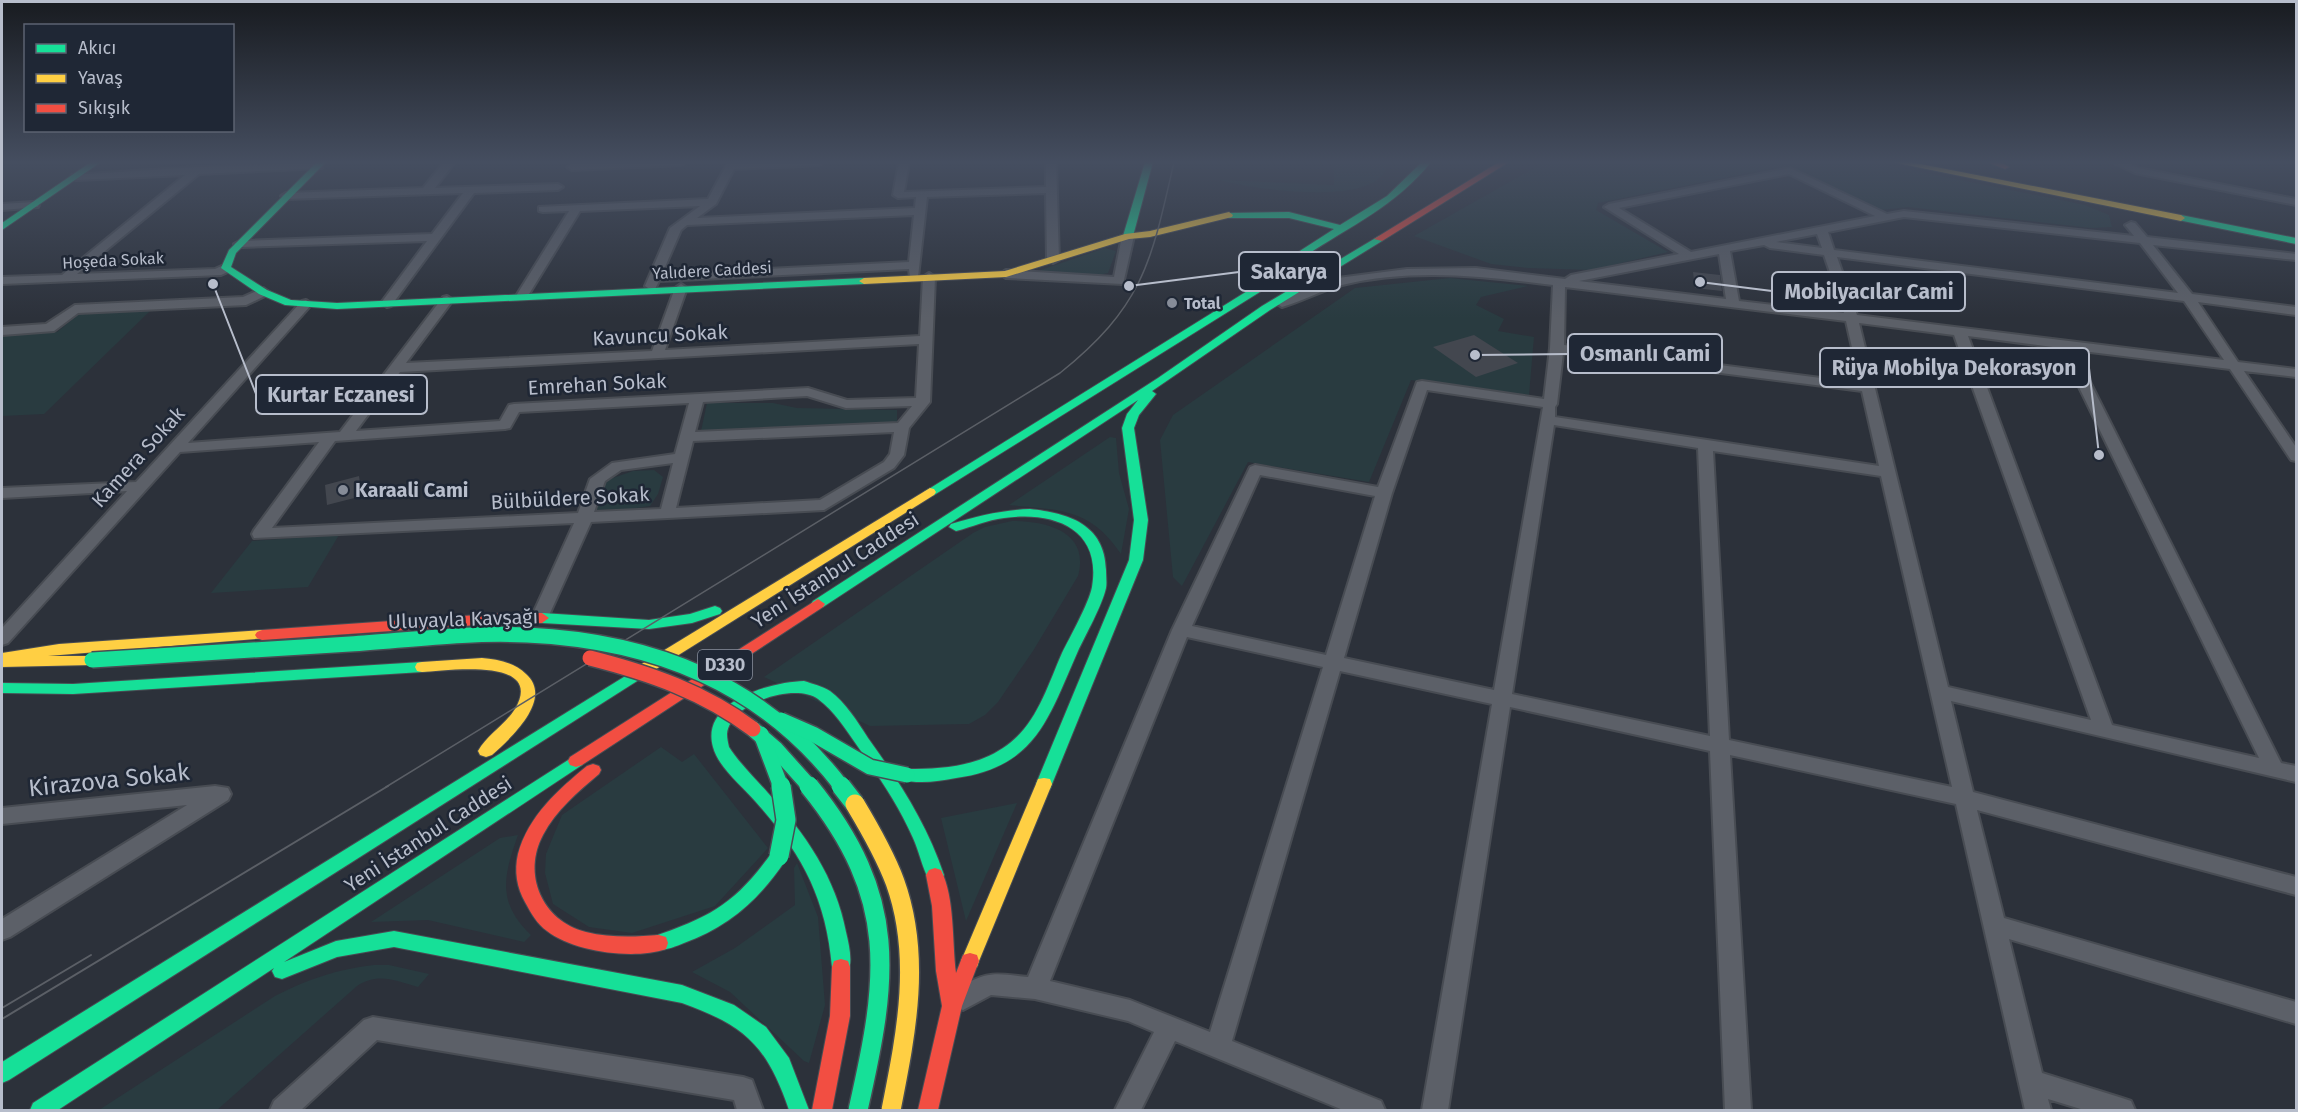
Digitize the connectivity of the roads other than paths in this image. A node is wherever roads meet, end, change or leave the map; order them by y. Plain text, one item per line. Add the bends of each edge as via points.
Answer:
1 (21, 214) edge
2 (144, 214) edge
3 (269, 214) edge
4 (453, 214) edge
5 (573, 214) edge
6 (696, 214) edge
7 (859, 214) edge
8 (921, 214) edge
9 (1052, 214) edge
10 (1134, 214) edge
11 (1237, 214) edge
12 (1265, 214) edge
13 (1365, 214) edge
14 (1397, 214) edge
15 (1424, 214) edge
16 (1620, 214) edge
17 (1877, 214) edge
18 (2167, 214) edge
19 (2198, 214) edge
20 (1885, 218) junction
21 (685, 222) junction
22 (2131, 225) dead end
23 (2, 227) edge
24 (1344, 229) junction
25 (1822, 231) junction
26 (2296, 232) edge
27 (1128, 236) junction
28 (436, 237) junction
29 (2142, 240) junction
30 (2296, 241) edge
31 (240, 244) junction
32 (1757, 244) junction
33 (1724, 250) junction
34 (1830, 254) junction
35 (1688, 255) junction
36 (2296, 257) edge
37 (1053, 260) junction
38 (226, 268) junction
39 (919, 273) junction
40 (1006, 274) junction
41 (64, 279) junction
42 (2, 281) edge
43 (1559, 281) junction
44 (652, 284) junction
45 (681, 288) junction
46 (1259, 288) junction
47 (262, 292) junction
48 (522, 296) junction
49 (2188, 297) junction
50 (447, 300) junction
51 (387, 303) junction
52 (1733, 303) junction
53 (306, 304) junction
54 (1266, 308) junction
55 (2296, 311) edge
56 (1851, 317) junction
57 (1959, 330) junction
58 (2, 331) edge
59 (926, 340) junction
60 (2064, 343) junction
61 (1557, 348) junction
62 (657, 354) junction
63 (2233, 364) junction
64 (396, 369) junction
65 (2296, 373) edge
66 (1162, 380) junction
67 (1867, 388) junction
68 (697, 398) junction
69 (923, 402) junction
70 (1549, 412) junction
71 (902, 427) junction
72 (688, 437) junction
73 (337, 438) junction
74 (1705, 445) junction
75 (175, 448) junction
76 (682, 457) junction
77 (2296, 457) edge
78 (1887, 472) junction
79 (140, 486) junction
80 (2, 492) edge
81 (1384, 493) junction
82 (667, 514) junction
83 (585, 519) junction
84 (900, 551) junction
85 (790, 578) junction
86 (540, 618) junction
87 (1181, 630) junction
88 (2, 639) edge
89 (541, 649) dead end
90 (492, 650) dead end
91 (573, 654) dead end
92 (2, 660) edge
93 (520, 661) dead end
94 (1334, 662) junction
95 (505, 666) junction
96 (2, 680) edge
97 (2, 688) edge
98 (1939, 692) junction
99 (1501, 697) junction
100 (675, 698) junction
101 (781, 720) junction
102 (2105, 731) junction
103 (761, 734) junction
104 (1718, 743) junction
105 (2274, 769) junction
106 (2296, 774) edge
107 (1965, 798) junction
108 (2, 816) edge
109 (405, 818) junction
110 (2296, 886) edge
111 (1995, 925) junction
112 (2, 930) edge
113 (1035, 988) junction
114 (952, 1006) junction
115 (2296, 1013) edge
116 (175, 1021) junction
117 (1169, 1028) junction
118 (1218, 1047) junction
119 (2, 1072) edge
120 (2031, 1082) junction
121 (40, 1110) edge
122 (284, 1110) edge
123 (750, 1110) edge
124 (800, 1110) edge
125 (822, 1110) edge
126 (858, 1110) edge
127 (891, 1110) edge
128 (928, 1110) edge
129 (1128, 1110) edge
130 (1372, 1110) edge
131 (1435, 1110) edge
132 (1738, 1110) edge
133 (2038, 1110) edge
134 (2122, 1110) edge

1 - 23 main road
2 - 41 street
3 - 31 main road
4 - 28 street
5 - 48 street
6 - 21 street
7 - 21 street
8 - 39 street
9 - 37 street
10 - 27 main road
11 - 27 main road, Yalıdere Caddesi
12 - 24 main road, Yalıdere Caddesi via 1289,215
13 - 24 main road
14 - 46 main road, D330 via 1362,237
15 - 54 main road, Yeni İstanbul Caddesi / D330
16 - 35 street
17 - 20 street
18 - 30 main road
19 - 26 main road
20 - 25 street
20 - 29 street via 1905,214
21 - 44 street via 676,228
22 - 29 street
24 - 46 main road via 1301,253
25 - 32 street
25 - 34 street
27 - 37 main road, Yalıdere Caddesi
27 - 40 street via 1119,280
28 - 31 street
28 - 51 street
29 - 36 street
29 - 49 street
31 - 38 main road
32 - 33 street
32 - 34 street
33 - 35 street
33 - 52 street
34 - 49 street
34 - 56 street
35 - 43 street
37 - 40 main road, Yalıdere Caddesi
38 - 41 street, Hoşeda Sokak via 217,272
38 - 47 main road, Yalıdere Caddesi
39 - 40 main road, Yalıdere Caddesi
39 - 44 street
39 - 45 main road, Yalıdere Caddesi
39 - 59 street
41 - 42 street, Hoşeda Sokak
43 - 52 street
43 - 54 street via 1476,272 1408,272 1337,282
43 - 61 street
44 - 45 main road, Yalıdere Caddesi
44 - 48 main road, Yalıdere Caddesi
45 - 62 street
46 - 85 main road, Yeni İstanbul Caddesi / D330
47 - 53 main road, Yalıdere Caddesi via 290,303
47 - 58 street via 246,301 75,309 49,328
48 - 50 main road, Yalıdere Caddesi
49 - 55 street
49 - 63 street
50 - 51 main road, Yalıdere Caddesi
50 - 64 street
51 - 53 main road, Yalıdere Caddesi
52 - 56 street
53 - 75 street, Kamera Sokak
54 - 66 main road, Yeni İstanbul Caddesi / D330
56 - 57 street
56 - 67 street
57 - 60 street
57 - 102 street
59 - 62 street, Kavuncu Sokak
59 - 69 street
60 - 63 street
60 - 105 street
61 - 67 street
61 - 70 street
62 - 64 street, Kavuncu Sokak
63 - 65 street
63 - 77 street
64 - 73 street
66 - 84 main road, Yeni İstanbul Caddesi / D330
66 - 114 main road via 1133,414 1128,428 1141,520 1131,575
67 - 78 street
68 - 69 street, Emrehan Sokak via 808,392 846,404
68 - 72 street
68 - 73 street, Emrehan Sokak via 514,408 505,425
69 - 71 street
70 - 74 street
70 - 81 street via 1422,384
70 - 99 street
71 - 72 street
71 - 82 street, Bülbüldere Sokak via 897,455 889,465 824,505
72 - 76 street
73 - 75 street, Emrehan Sokak
73 - 83 street, Bülbüldere Sokak via 260,534
74 - 78 street
74 - 104 street
75 - 79 street, Kamera Sokak
76 - 82 street
76 - 83 street via 617,466 598,479
78 - 98 street
79 - 80 street
79 - 88 street, Kamera Sokak
81 - 87 street via 1255,470
81 - 94 street
82 - 83 street, Bülbüldere Sokak
83 - 86 street
84 - 100 main road, Yeni İstanbul Caddesi / D330
84 - 101 main road, bridge via 976,519 1001,513 1029,511 1059,517 1083,530 1097,546 1103,564 1099,588 1043,713 1008,754 961,773 933,776 870,767
85 - 86 main road via 706,616 667,625 634,627
85 - 109 main road, Yeni İstanbul Caddesi / D330
86 - 89 main road via 549,633
86 - 92 main road via 104,645
86 - 95 main road via 509,629 498,642 495,655
87 - 94 street
87 - 113 street
90 - 96 main road, Uluyayla Kavşağı
91 - 103 main road, bridge via 635,669 700,694 730,710
92 - 101 main road, Uluyayla Kavşağı, bridge via 92,660 491,635 552,636 599,643 672,662 732,688
93 - 95 main road
94 - 99 street
94 - 118 street
95 - 97 main road via 468,662 73,689
95 - 109 main road via 522,676 527,684 524,712 505,735
98 - 102 street
98 - 107 street
99 - 104 street
99 - 131 street
100 - 103 main road, bridge via 575,784 542,821 529,850 525,865 529,894 556,928 572,936 626,946 691,933 732,910 762,884 779,856 788,820 787,800
100 - 116 main road, Yeni İstanbul Caddesi / D330
101 - 127 main road, Uluyayla Kavşağı, bridge via 823,760 859,809 891,870 903,905 910,945 909,997
102 - 105 street
103 - 126 main road, bridge via 800,772 823,802 873,902 881,949 880,978
104 - 107 street
104 - 132 street
105 - 106 street
107 - 110 street
107 - 111 street
108 - 112 street, Kirazova Sokak via 221,794
109 - 119 main road, Yeni İstanbul Caddesi / D330
111 - 115 street
111 - 120 street
113 - 114 street via 988,984
113 - 117 street via 1130,1011
114 - 125 main road via 935,873 896,786 840,712 816,690 802,685 785,686 743,702 728,715 720,728 719,741 726,756 812,860 825,885 840,936 839,1027
114 - 128 main road
116 - 121 main road, Yeni İstanbul Caddesi / D330
116 - 124 main road via 337,947 394,939 714,1003 741,1017 781,1056
117 - 118 street
117 - 129 street
118 - 130 street
120 - 133 street
120 - 134 street
122 - 123 street via 373,1028 743,1089

